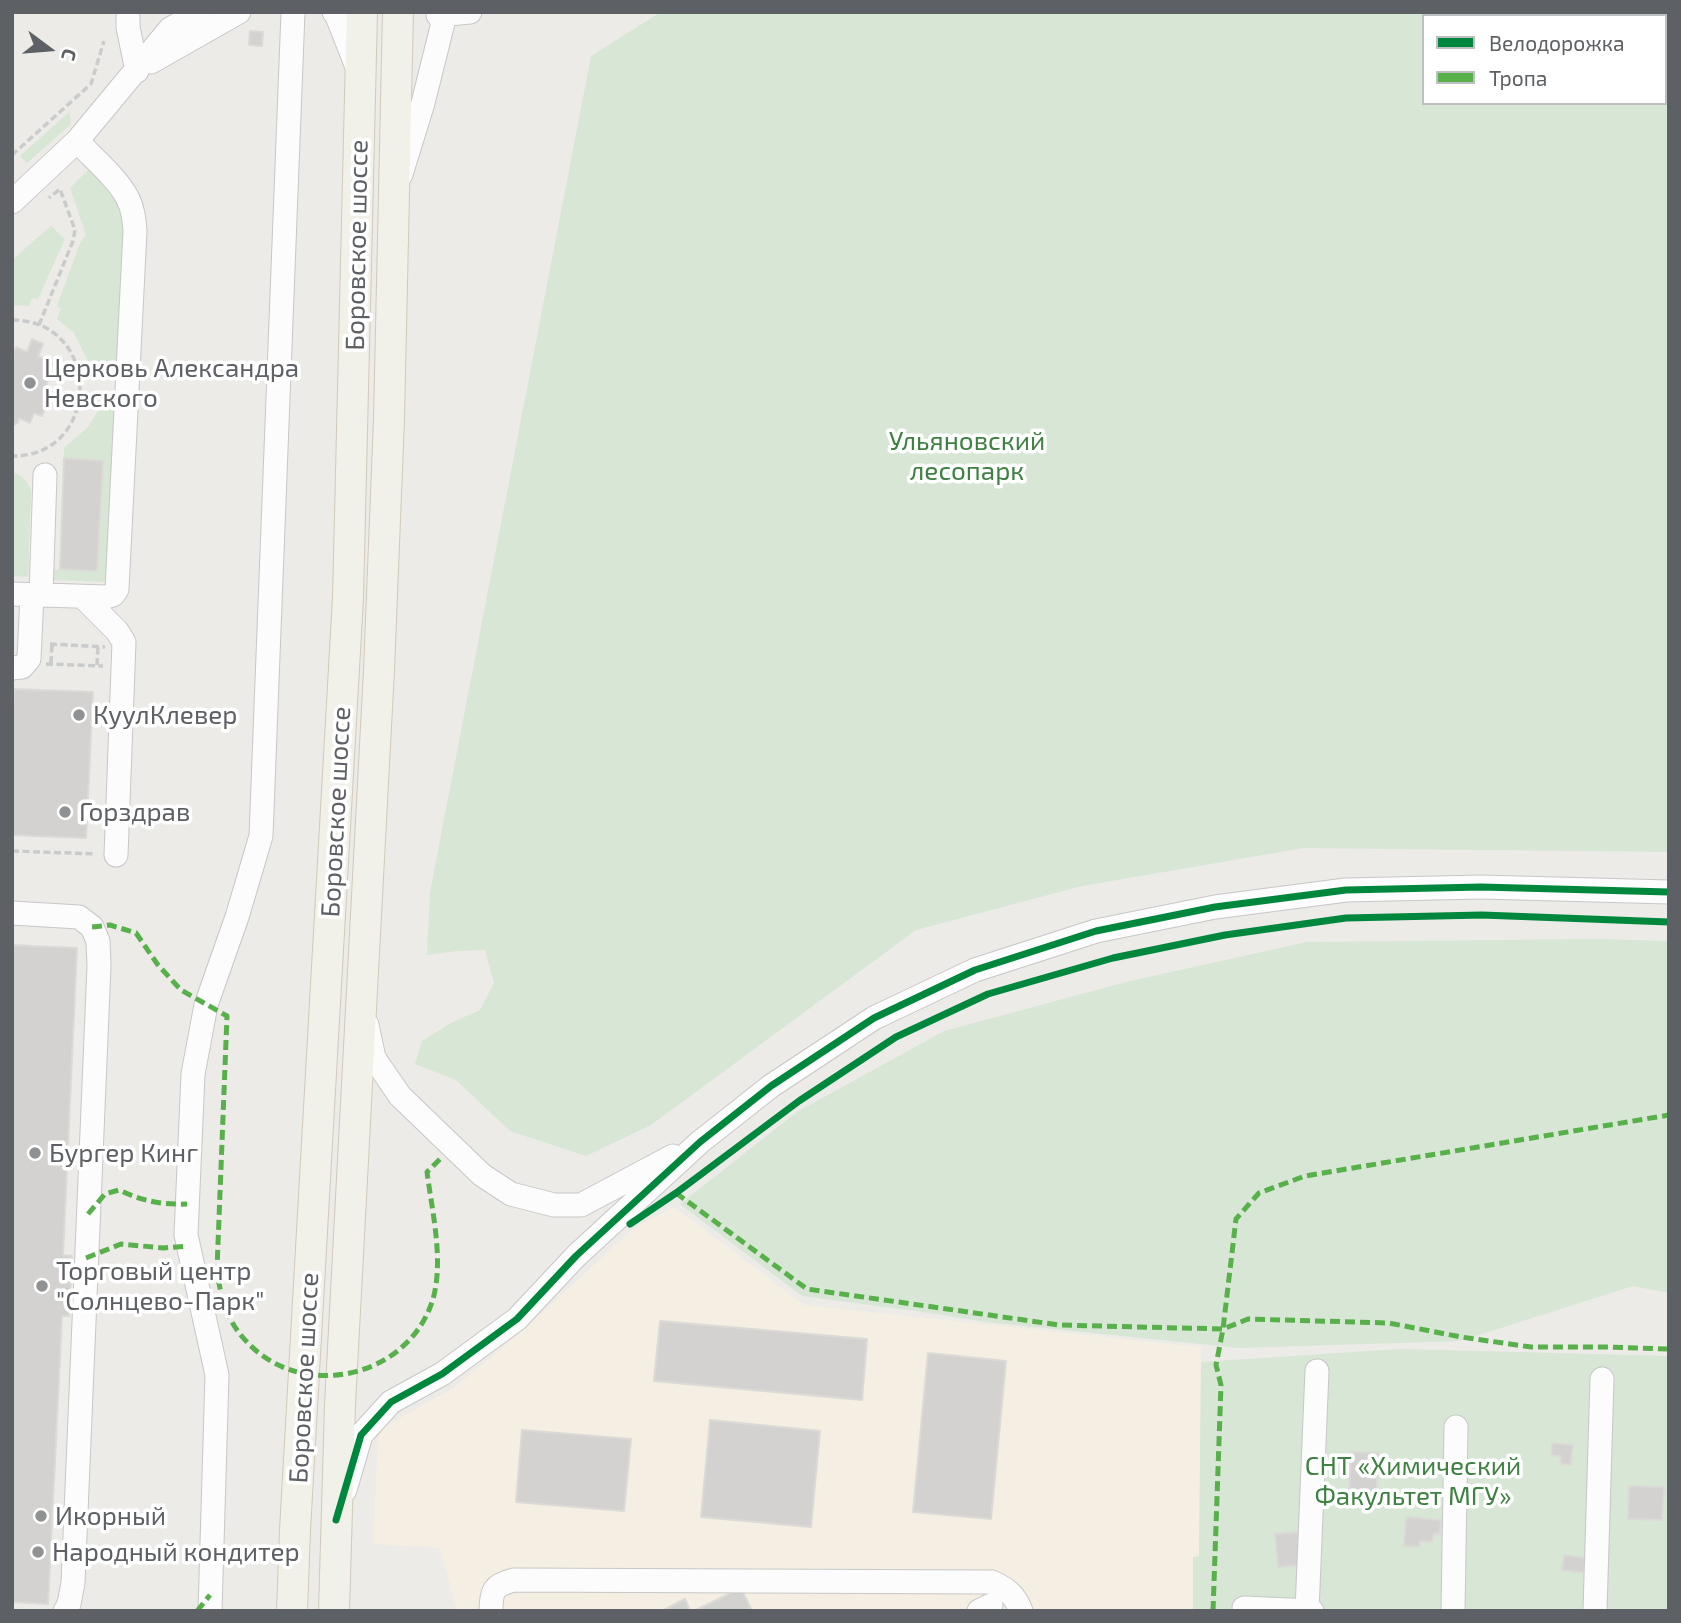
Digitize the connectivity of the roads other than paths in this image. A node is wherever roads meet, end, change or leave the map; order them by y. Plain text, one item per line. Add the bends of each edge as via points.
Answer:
1 (128, 12) edge
2 (200, 12) edge
3 (239, 12) edge
4 (293, 12) edge
5 (334, 12) edge
6 (362, 12) edge
7 (398, 12) edge
8 (451, 13) edge
9 (137, 71) junction
10 (361, 76) junction
11 (77, 141) junction
12 (394, 196) junction
13 (12, 202) edge
14 (45, 475) dead end
15 (28, 595) edge
16 (83, 597) junction
17 (30, 655) edge
18 (116, 855) road end
19 (1669, 892) edge
20 (12, 913) edge
21 (362, 999) junction
22 (700, 1142) junction
23 (1317, 1371) dead end
24 (1602, 1379) dead end
25 (1456, 1427) dead end
26 (336, 1520) junction
27 (1244, 1608) dead end
28 (65, 1611) edge
29 (210, 1611) edge
30 (292, 1611) edge
31 (334, 1611) edge
32 (491, 1611) edge
33 (1021, 1611) edge
34 (1309, 1611) edge
35 (1453, 1611) edge
36 (1595, 1611) edge

1 - 9 street
2 - 9 street via 170,29
3 - 9 street
4 - 29 street via 261,836 206,1005 193,1074 186,1235 217,1375
5 - 10 street
6 - 10 main road, Боровское шоссе
7 - 12 main road, Боровское шоссе
8 - 12 street
9 - 11 street
10 - 30 main road, Боровское шоссе via 348,598
11 - 13 street
11 - 16 street via 128,199 135,231 117,589 106,597
12 - 21 main road, Боровское шоссе via 388,461
14 - 15 street
15 - 16 street
15 - 17 street
16 - 18 street via 122,636 125,648
19 - 22 street via 1481,887 1346,890 1215,906 1096,931 975,970 874,1018 771,1086
20 - 28 street via 79,917 92,927 98,941 73,1583
21 - 22 street via 374,1058 400,1096 482,1175 511,1194 554,1205 581,1205
21 - 26 main road, Боровское шоссе
22 - 26 street via 576,1256 517,1319 442,1374 391,1402 361,1435
23 - 34 street
24 - 36 street
25 - 35 street
26 - 31 main road, Боровское шоссе
27 - 34 street
32 - 33 street via 496,1587 514,1580 992,1582 1013,1595

